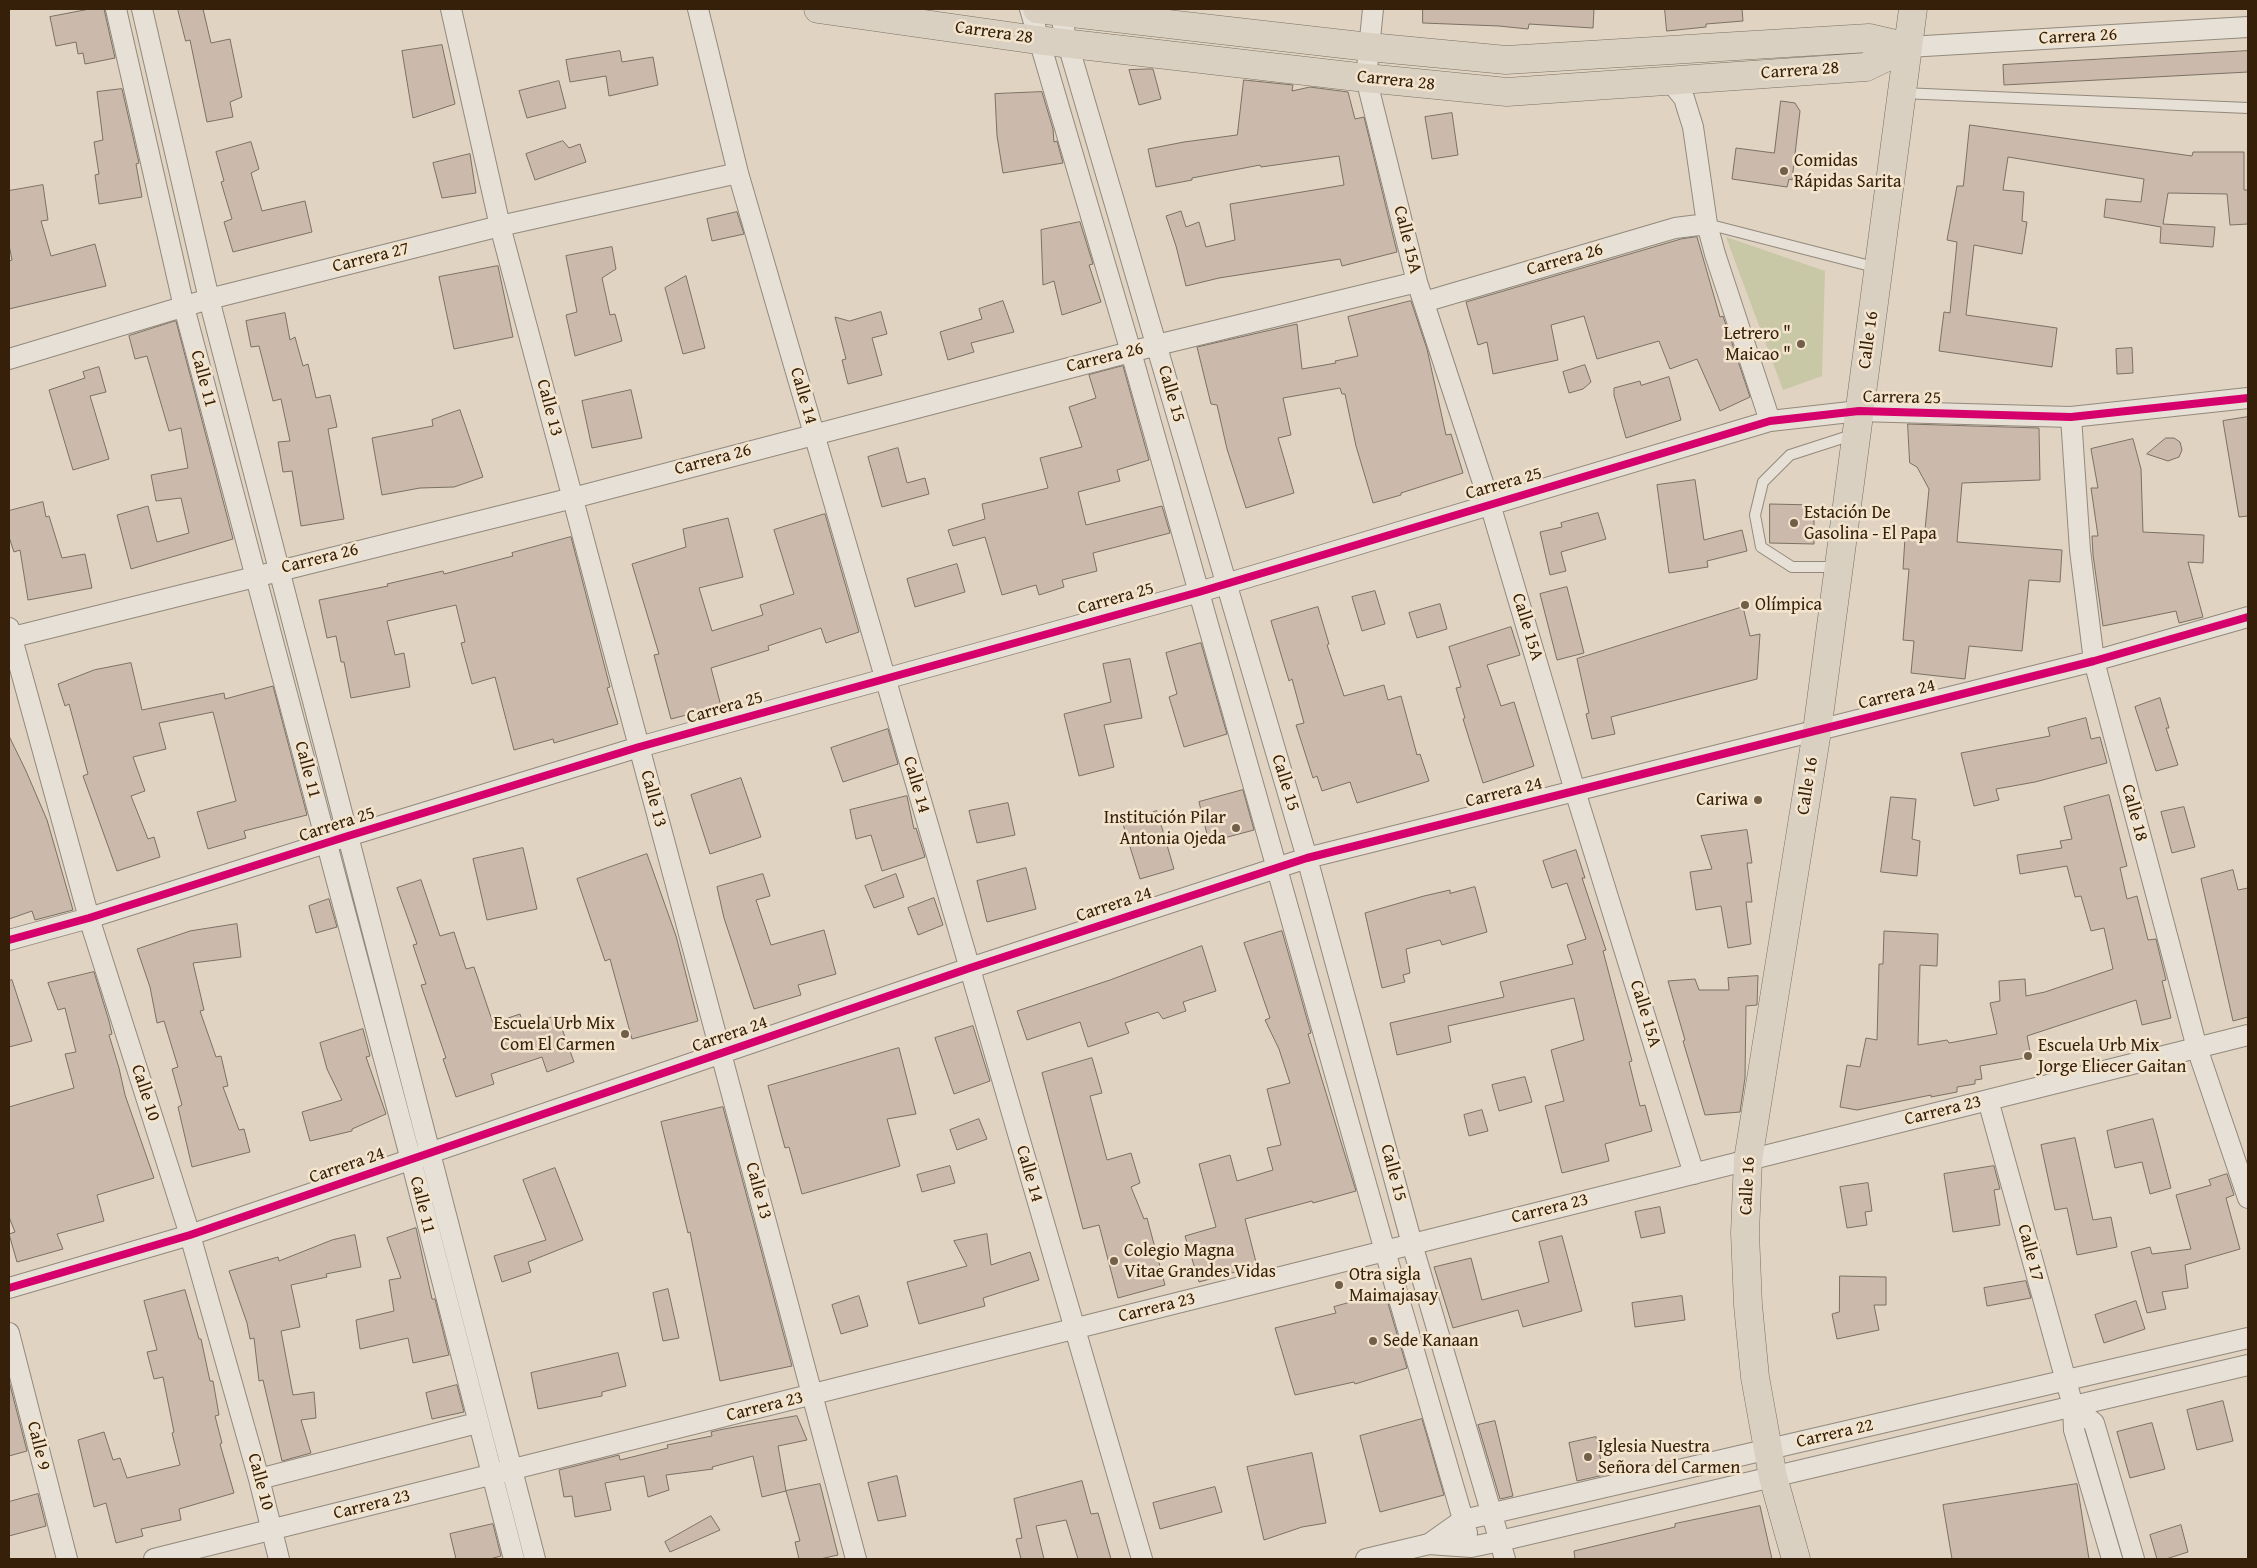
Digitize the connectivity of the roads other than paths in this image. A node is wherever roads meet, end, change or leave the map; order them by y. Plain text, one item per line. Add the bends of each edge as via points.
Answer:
1 (116, 9) edge
2 (142, 9) edge
3 (451, 9) edge
4 (698, 9) edge
5 (818, 9) edge
6 (1030, 9) edge
7 (1373, 9) edge
8 (1913, 9) edge
9 (1052, 10) edge
10 (2248, 27) edge
11 (1038, 40) junction
12 (1067, 41) junction
13 (1369, 47) junction
14 (1908, 47) junction
15 (1366, 78) junction
16 (1670, 80) junction
17 (1901, 93) junction
18 (2248, 108) edge
19 (738, 172) junction
20 (1707, 224) junction
21 (500, 226) junction
22 (1878, 268) junction
23 (1417, 282) junction
24 (209, 299) junction
25 (1424, 302) junction
26 (184, 307) junction
27 (1157, 345) junction
28 (1130, 352) junction
29 (9, 359) edge
30 (2248, 398) edge
31 (2071, 417) junction
32 (1770, 422) junction
33 (1858, 423) junction
34 (814, 434) junction
35 (573, 498) junction
36 (1490, 504) junction
37 (1839, 567) junction
38 (279, 569) junction
39 (255, 576) junction
40 (1226, 583) junction
41 (1198, 592) junction
42 (2248, 618) edge
43 (10, 634) edge
44 (2094, 661) junction
45 (885, 679) junction
46 (1817, 731) junction
47 (639, 747) junction
48 (1575, 791) junction
49 (348, 836) junction
50 (327, 844) junction
51 (1307, 858) junction
52 (1277, 868) junction
53 (89, 918) junction
54 (9, 940) edge
55 (970, 968) junction
56 (2248, 1035) edge
57 (2197, 1048) junction
58 (722, 1054) junction
59 (1988, 1100) junction
60 (430, 1153) junction
61 (411, 1160) junction
62 (1748, 1160) junction
63 (1694, 1174) junction
64 (2248, 1198) edge
65 (190, 1235) junction
66 (1412, 1244) junction
67 (1385, 1251) junction
68 (9, 1288) edge
69 (1074, 1329) junction
70 (9, 1333) edge
71 (2248, 1338) edge
72 (2248, 1365) edge
73 (2066, 1380) junction
74 (812, 1395) junction
75 (2073, 1406) junction
76 (477, 1423) junction
77 (1767, 1449) junction
78 (512, 1469) junction
79 (492, 1475) junction
80 (1773, 1477) junction
81 (259, 1479) junction
82 (1492, 1514) junction
83 (1463, 1520) junction
84 (272, 1530) junction
85 (1428, 1544) junction
86 (1503, 1550) edge
87 (1472, 1553) edge
88 (67, 1559) edge
89 (154, 1559) edge
90 (279, 1559) edge
91 (514, 1559) edge
92 (536, 1559) edge
93 (856, 1559) edge
94 (1142, 1559) edge
95 (1366, 1559) edge
96 (1796, 1559) edge
97 (2112, 1559) edge
98 (2134, 1559) edge

1 - 26 street, Calle 11
2 - 24 street, Calle 11
3 - 21 street, Calle 13
4 - 19 street, Calle 14
5 - 11 highway, Carrera 28
6 - 11 street, Calle 15
7 - 13 street
8 - 14 highway, Calle 16
9 - 12 street, Calle 15
9 - 13 highway, Carrera 28
10 - 14 street, Carrera 26
11 - 12 highway, Carrera 28
11 - 28 street, Calle 15
12 - 15 highway, Carrera 28
12 - 27 street, Calle 15
13 - 14 highway, Carrera 28 via 1506,60 1869,38
13 - 15 street
14 - 16 highway, Carrera 28 via 1866,67
14 - 17 highway, Calle 16
15 - 16 highway, Carrera 28 via 1507,92
15 - 23 street, Calle 15A
16 - 20 street via 1684,98 1693,127
17 - 18 lane
17 - 22 highway, Calle 16
19 - 21 street, Carrera 27
19 - 34 street, Calle 14
20 - 22 lane
20 - 25 street, Carrera 26 via 1675,228
20 - 32 street
21 - 24 street, Carrera 27
21 - 35 street, Calle 13
22 - 33 highway, Calle 16
23 - 25 street, Calle 15A
23 - 27 street, Carrera 26
24 - 26 street, Carrera 27
24 - 38 street, Calle 11
25 - 36 street, Calle 15A
26 - 29 street, Carrera 27
26 - 39 street, Calle 11
27 - 28 street, Carrera 26
27 - 40 street, Calle 15
28 - 34 street, Carrera 26
28 - 41 street, Calle 15
30 - 31 street, Carrera 25
31 - 33 street, Carrera 25
31 - 44 street, Calle 18 via 2080,550
32 - 33 street, Carrera 25
32 - 36 street, Carrera 25
33 - 37 highway, Calle 16
33 - 37 lane via 1790,454 1764,482 1755,515 1760,547 1792,567
34 - 35 street, Carrera 26
34 - 45 street, Calle 14
35 - 38 street, Carrera 26
35 - 47 street, Calle 13
36 - 40 street, Carrera 25
36 - 48 street, Calle 15A
37 - 46 highway, Calle 16
38 - 39 street, Carrera 26
38 - 49 street, Calle 11
39 - 43 street, Carrera 26
39 - 50 street, Calle 11
40 - 41 street, Carrera 25
40 - 51 street, Calle 15
41 - 45 street, Carrera 25
41 - 52 street, Calle 15
42 - 44 street, Carrera 24
43 - 53 street, Calle 10
44 - 46 street, Carrera 24
44 - 57 street, Calle 18
45 - 47 street, Carrera 25
45 - 55 street, Calle 14
46 - 48 street, Carrera 24
46 - 62 highway, Calle 16
47 - 49 street, Carrera 25
47 - 58 street, Calle 13
48 - 51 street, Carrera 24
48 - 63 street, Calle 15A
49 - 50 street, Carrera 25
49 - 60 street, Calle 11
50 - 53 street, Carrera 25
50 - 61 street, Calle 11
51 - 52 street, Carrera 24
51 - 66 street, Calle 15
52 - 55 street, Carrera 24
52 - 67 street, Calle 15
53 - 54 street, Carrera 25
53 - 65 street, Calle 10
55 - 58 street, Carrera 24
55 - 69 street, Calle 14
56 - 57 street, Carrera 23
57 - 59 street, Carrera 23
57 - 64 street, Calle 18
58 - 60 street, Carrera 24
58 - 74 street, Calle 13
59 - 62 street, Carrera 23
59 - 73 street, Calle 17
60 - 61 street, Carrera 24
60 - 78 street, Calle 11
61 - 65 street, Carrera 24
61 - 76 street, Calle 11
62 - 63 street, Carrera 23
62 - 77 highway, Calle 16 via 1748,1305
63 - 66 street, Carrera 23
65 - 68 street, Carrera 24
65 - 81 street, Calle 10
66 - 67 street, Carrera 23
66 - 82 street, Calle 15
67 - 69 street, Carrera 23
67 - 83 street, Calle 15
69 - 74 street, Carrera 23
69 - 94 street, Calle 14
70 - 88 street, Calle 9
71 - 73 street, Carrera 22
72 - 75 street, Carrera 22
73 - 75 street, Calle 17
73 - 77 street, Carrera 22
74 - 78 street, Carrera 23
74 - 93 street, Calle 13
75 - 80 street, Carrera 22
75 - 97 street, Calle 17 via 2074,1430
75 - 98 street via 2094,1423
76 - 79 street, Calle 11
76 - 81 street
77 - 80 highway, Calle 16
77 - 82 street, Carrera 22
78 - 79 street, Carrera 23
78 - 92 street, Calle 11
79 - 84 street, Carrera 23
79 - 91 street, Calle 11
80 - 86 street, Carrera 22
80 - 96 highway, Calle 16
81 - 84 street, Calle 10
82 - 83 street, Carrera 22
82 - 86 street, Calle 15
83 - 85 street, Carrera 22
83 - 87 street, Calle 15
84 - 89 street, Carrera 23
84 - 90 street, Calle 10
85 - 87 street, Carrera 22
85 - 95 street, Carrera 22
86 - 87 street, Carrera 22

